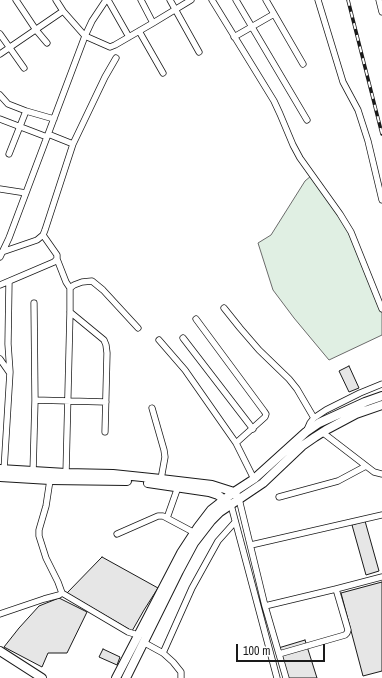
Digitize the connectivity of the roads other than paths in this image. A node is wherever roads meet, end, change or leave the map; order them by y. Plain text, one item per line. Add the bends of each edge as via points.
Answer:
1 (16, 0) edge
2 (56, 0) edge
3 (141, 0) edge
4 (170, 0) edge
5 (191, 0) edge
6 (212, 0) edge
7 (236, 0) edge
8 (266, 0) edge
9 (318, 0) edge
10 (379, 0) edge
11 (105, 1) edge
12 (176, 9) junction
13 (63, 11) junction
14 (382, 12) edge
15 (274, 14) junction
16 (153, 23) junction
17 (252, 27) junction
18 (36, 30) junction
19 (139, 31) junction
20 (0, 34) edge
21 (85, 36) junction
22 (129, 36) junction
23 (234, 37) junction
24 (47, 42) dead end
25 (9, 48) junction
26 (199, 52) dead end
27 (0, 54) edge
28 (116, 58) dead end
29 (303, 64) dead end
30 (24, 68) dead end
31 (163, 73) dead end
32 (0, 95) edge
33 (26, 111) junction
34 (0, 118) edge
35 (54, 119) junction
36 (307, 120) dead end
37 (20, 126) junction
38 (48, 135) junction
39 (73, 144) junction
40 (9, 154) dead end
41 (0, 189) edge
42 (26, 193) junction
43 (382, 200) edge
44 (43, 235) junction
45 (1, 255) edge
46 (57, 259) junction
47 (9, 282) junction
48 (0, 285) edge
49 (70, 288) junction
50 (34, 303) dead end
51 (224, 308) dead end
52 (382, 309) edge
53 (70, 312) junction
54 (196, 319) dead end
55 (138, 328) dead end
56 (183, 338) dead end
57 (159, 340) dead end
58 (0, 359) edge
59 (10, 372) junction
60 (382, 384) edge
61 (382, 396) edge
62 (35, 400) junction
63 (68, 402) junction
64 (106, 402) junction
65 (382, 405) edge
66 (152, 408) dead end
67 (316, 421) junction
68 (253, 429) junction
69 (324, 431) junction
70 (104, 432) dead end
71 (236, 443) junction
72 (366, 466) junction
73 (1, 472) edge
74 (32, 472) junction
75 (66, 473) junction
76 (382, 474) edge
77 (161, 479) junction
78 (254, 479) junction
79 (50, 480) junction
80 (178, 487) junction
81 (234, 492) junction
82 (279, 497) dead end
83 (224, 499) junction
84 (239, 499) junction
85 (231, 505) junction
86 (382, 515) edge
87 (167, 518) junction
88 (235, 522) junction
89 (193, 532) junction
90 (117, 534) dead end
91 (250, 545) junction
92 (382, 577) edge
93 (336, 589) junction
94 (62, 593) junction
95 (265, 606) junction
96 (0, 607) edge
97 (1, 614) edge
98 (140, 639) junction
99 (0, 651) edge
100 (163, 653) junction
101 (279, 654) junction
102 (42, 678) edge
103 (116, 678) edge
104 (126, 678) edge
105 (181, 678) edge
106 (277, 678) edge
107 (286, 678) edge

1 - 18 street
2 - 13 street
3 - 16 street
4 - 12 street
5 - 12 street
6 - 23 street
7 - 17 street
8 - 15 street
9 - 43 street via 343,82 358,110 366,134
10 - 14 street
11 - 21 street
11 - 22 street
12 - 16 street
12 - 26 street
13 - 18 street
13 - 21 street
15 - 17 street
15 - 29 street
16 - 19 street
17 - 23 street
17 - 36 street
18 - 24 street
18 - 25 street
19 - 22 street
19 - 31 street
20 - 25 street
21 - 22 street via 110,47
21 - 35 street
23 - 52 street via 274,101 300,158 351,232
25 - 27 street
25 - 30 street
28 - 39 street
32 - 33 street via 8,104
33 - 35 street
33 - 37 street
34 - 37 street
35 - 38 street
37 - 38 street
37 - 40 street
38 - 39 street
38 - 42 street
39 - 44 street
41 - 42 street
42 - 45 street
44 - 45 street
44 - 46 street via 57,255
46 - 47 street
46 - 49 street
47 - 48 street
47 - 59 street
49 - 53 street
49 - 55 street via 82,282 92,282 103,290
50 - 62 street
51 - 67 street via 259,350 290,379
53 - 63 street
53 - 64 street via 104,340 107,353
54 - 68 street via 266,414
56 - 68 street
57 - 71 street via 185,370
58 - 59 street
59 - 73 street
60 - 67 street via 333,407
61 - 67 main road
62 - 63 street
62 - 74 street
63 - 64 street
63 - 75 street
64 - 70 street
65 - 69 main road via 356,414
66 - 77 street via 165,457
67 - 78 main road
68 - 71 street
69 - 72 street
69 - 84 main road via 302,446 263,483
71 - 78 street
72 - 76 street
72 - 82 street via 338,481
73 - 74 main road
73 - 79 main road
74 - 75 main road
75 - 77 main road
77 - 81 main road via 212,485
78 - 81 main road
79 - 80 main road via 133,481
79 - 94 street via 39,536
80 - 83 main road via 209,492
80 - 87 street
81 - 83 main road
81 - 84 main road
83 - 85 main road
83 - 89 main road
84 - 85 main road
84 - 91 street
85 - 88 street
85 - 98 main road via 205,527 194,543
86 - 91 street
87 - 89 street
87 - 90 street via 158,516
88 - 100 street via 218,541 192,588
88 - 106 street
89 - 98 main road
91 - 95 street
92 - 93 street
93 - 95 street
93 - 101 street via 347,633
94 - 97 street
94 - 98 street
95 - 101 street
96 - 97 street
98 - 100 street
98 - 103 main road
98 - 104 main road
99 - 102 main road
100 - 105 street via 181,672
101 - 107 street

